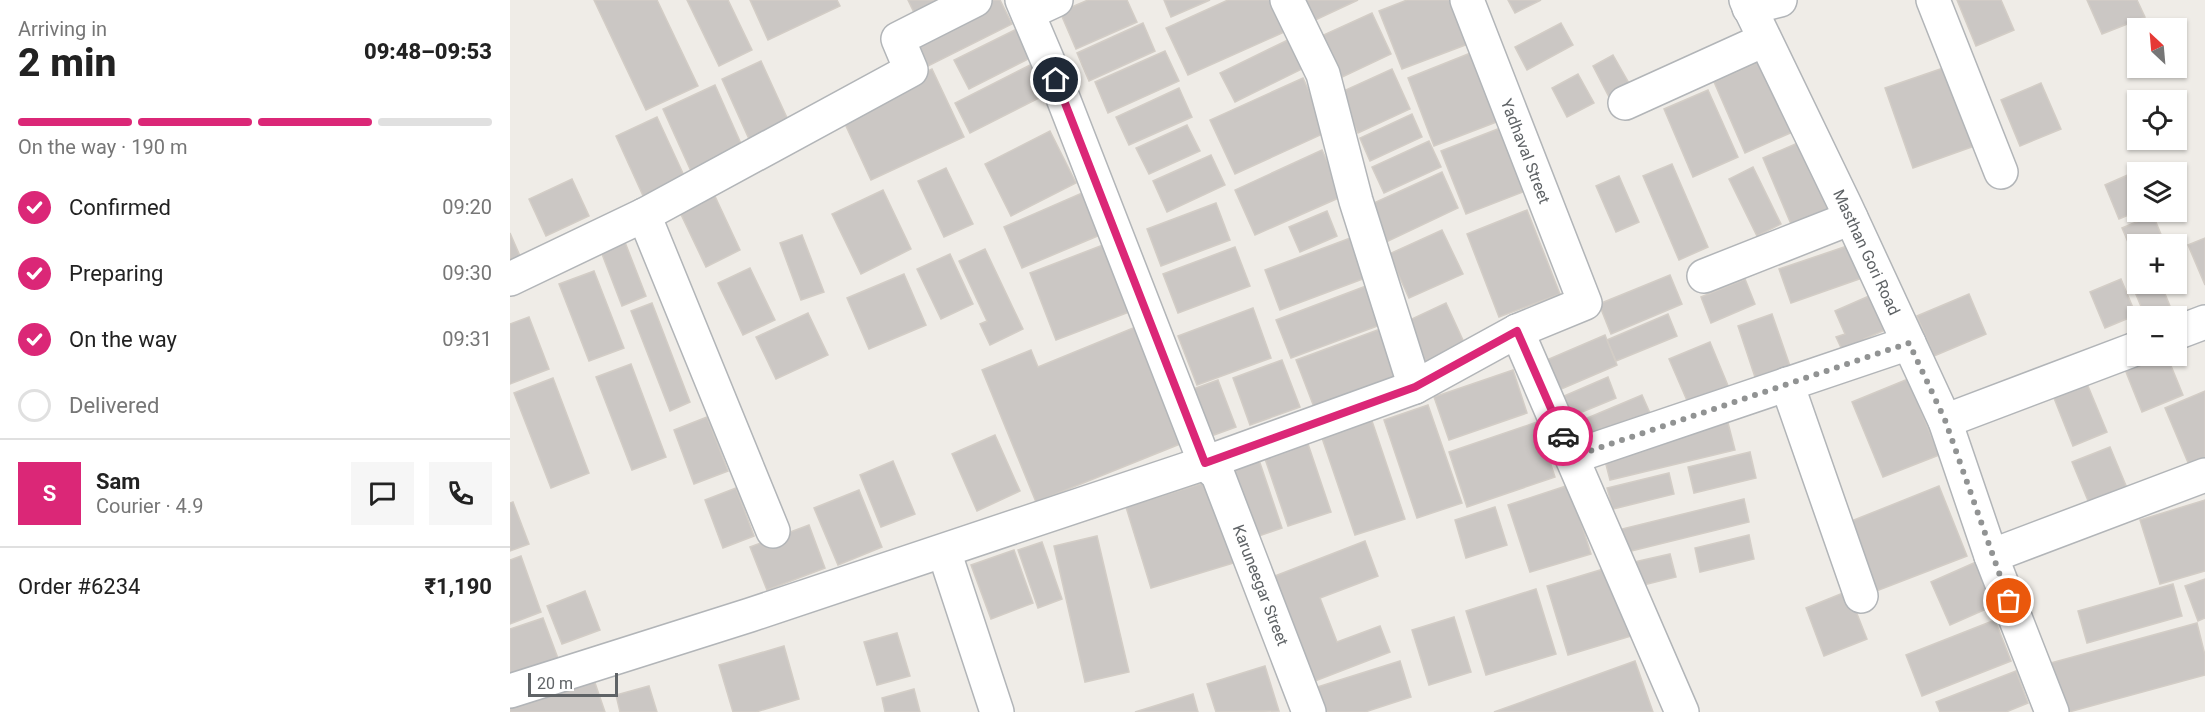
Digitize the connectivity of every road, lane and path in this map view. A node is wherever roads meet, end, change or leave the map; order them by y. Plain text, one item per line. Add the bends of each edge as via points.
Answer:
1 (975, 0) edge
2 (1287, 0) edge
3 (1467, 0) edge
4 (1780, 0) edge
5 (1933, 0) edge
6 (1036, 4) edge
7 (1747, 4) edge
8 (1764, 40) junction
9 (1625, 103) dead end
10 (2001, 172) dead end
11 (644, 215) junction
12 (1851, 218) junction
13 (1704, 276) dead end
14 (510, 279) edge
15 (2205, 322) edge
16 (2187, 329) edge
17 (1517, 331) junction
18 (1909, 343) junction
19 (2127, 352) edge
20 (1787, 384) junction
21 (1415, 387) junction
22 (1945, 420) junction
23 (1572, 457) junction
24 (1205, 463) junction
25 (2205, 475) edge
26 (773, 531) dead end
27 (944, 551) junction
28 (1991, 556) junction
29 (1861, 596) dead end
30 (510, 691) edge
31 (997, 712) edge
32 (1309, 712) edge
33 (1682, 712) edge
34 (2052, 712) edge

1 - 11 street via 898,39 911,70
2 - 21 street via 1323,74 1356,201
3 - 17 street, Yadhaval Street via 1585,303
4 - 7 street
5 - 10 street
6 - 24 street, Karuneegar Street via 1061,90
7 - 8 street, Masthan Gori Road
8 - 9 street
8 - 12 street, Masthan Gori Road
11 - 14 street
11 - 26 street
12 - 13 street
12 - 18 street, Masthan Gori Road
15 - 16 street
17 - 21 street
17 - 23 street
18 - 20 street
18 - 22 street, Masthan Gori Road
19 - 22 street
20 - 23 street
20 - 29 street
21 - 24 street
22 - 28 street, Masthan Gori Road
23 - 33 street
24 - 27 street
24 - 32 street, Karuneegar Street via 1218,475
25 - 28 street
27 - 30 street
27 - 31 street
28 - 34 street, Masthan Gori Road

